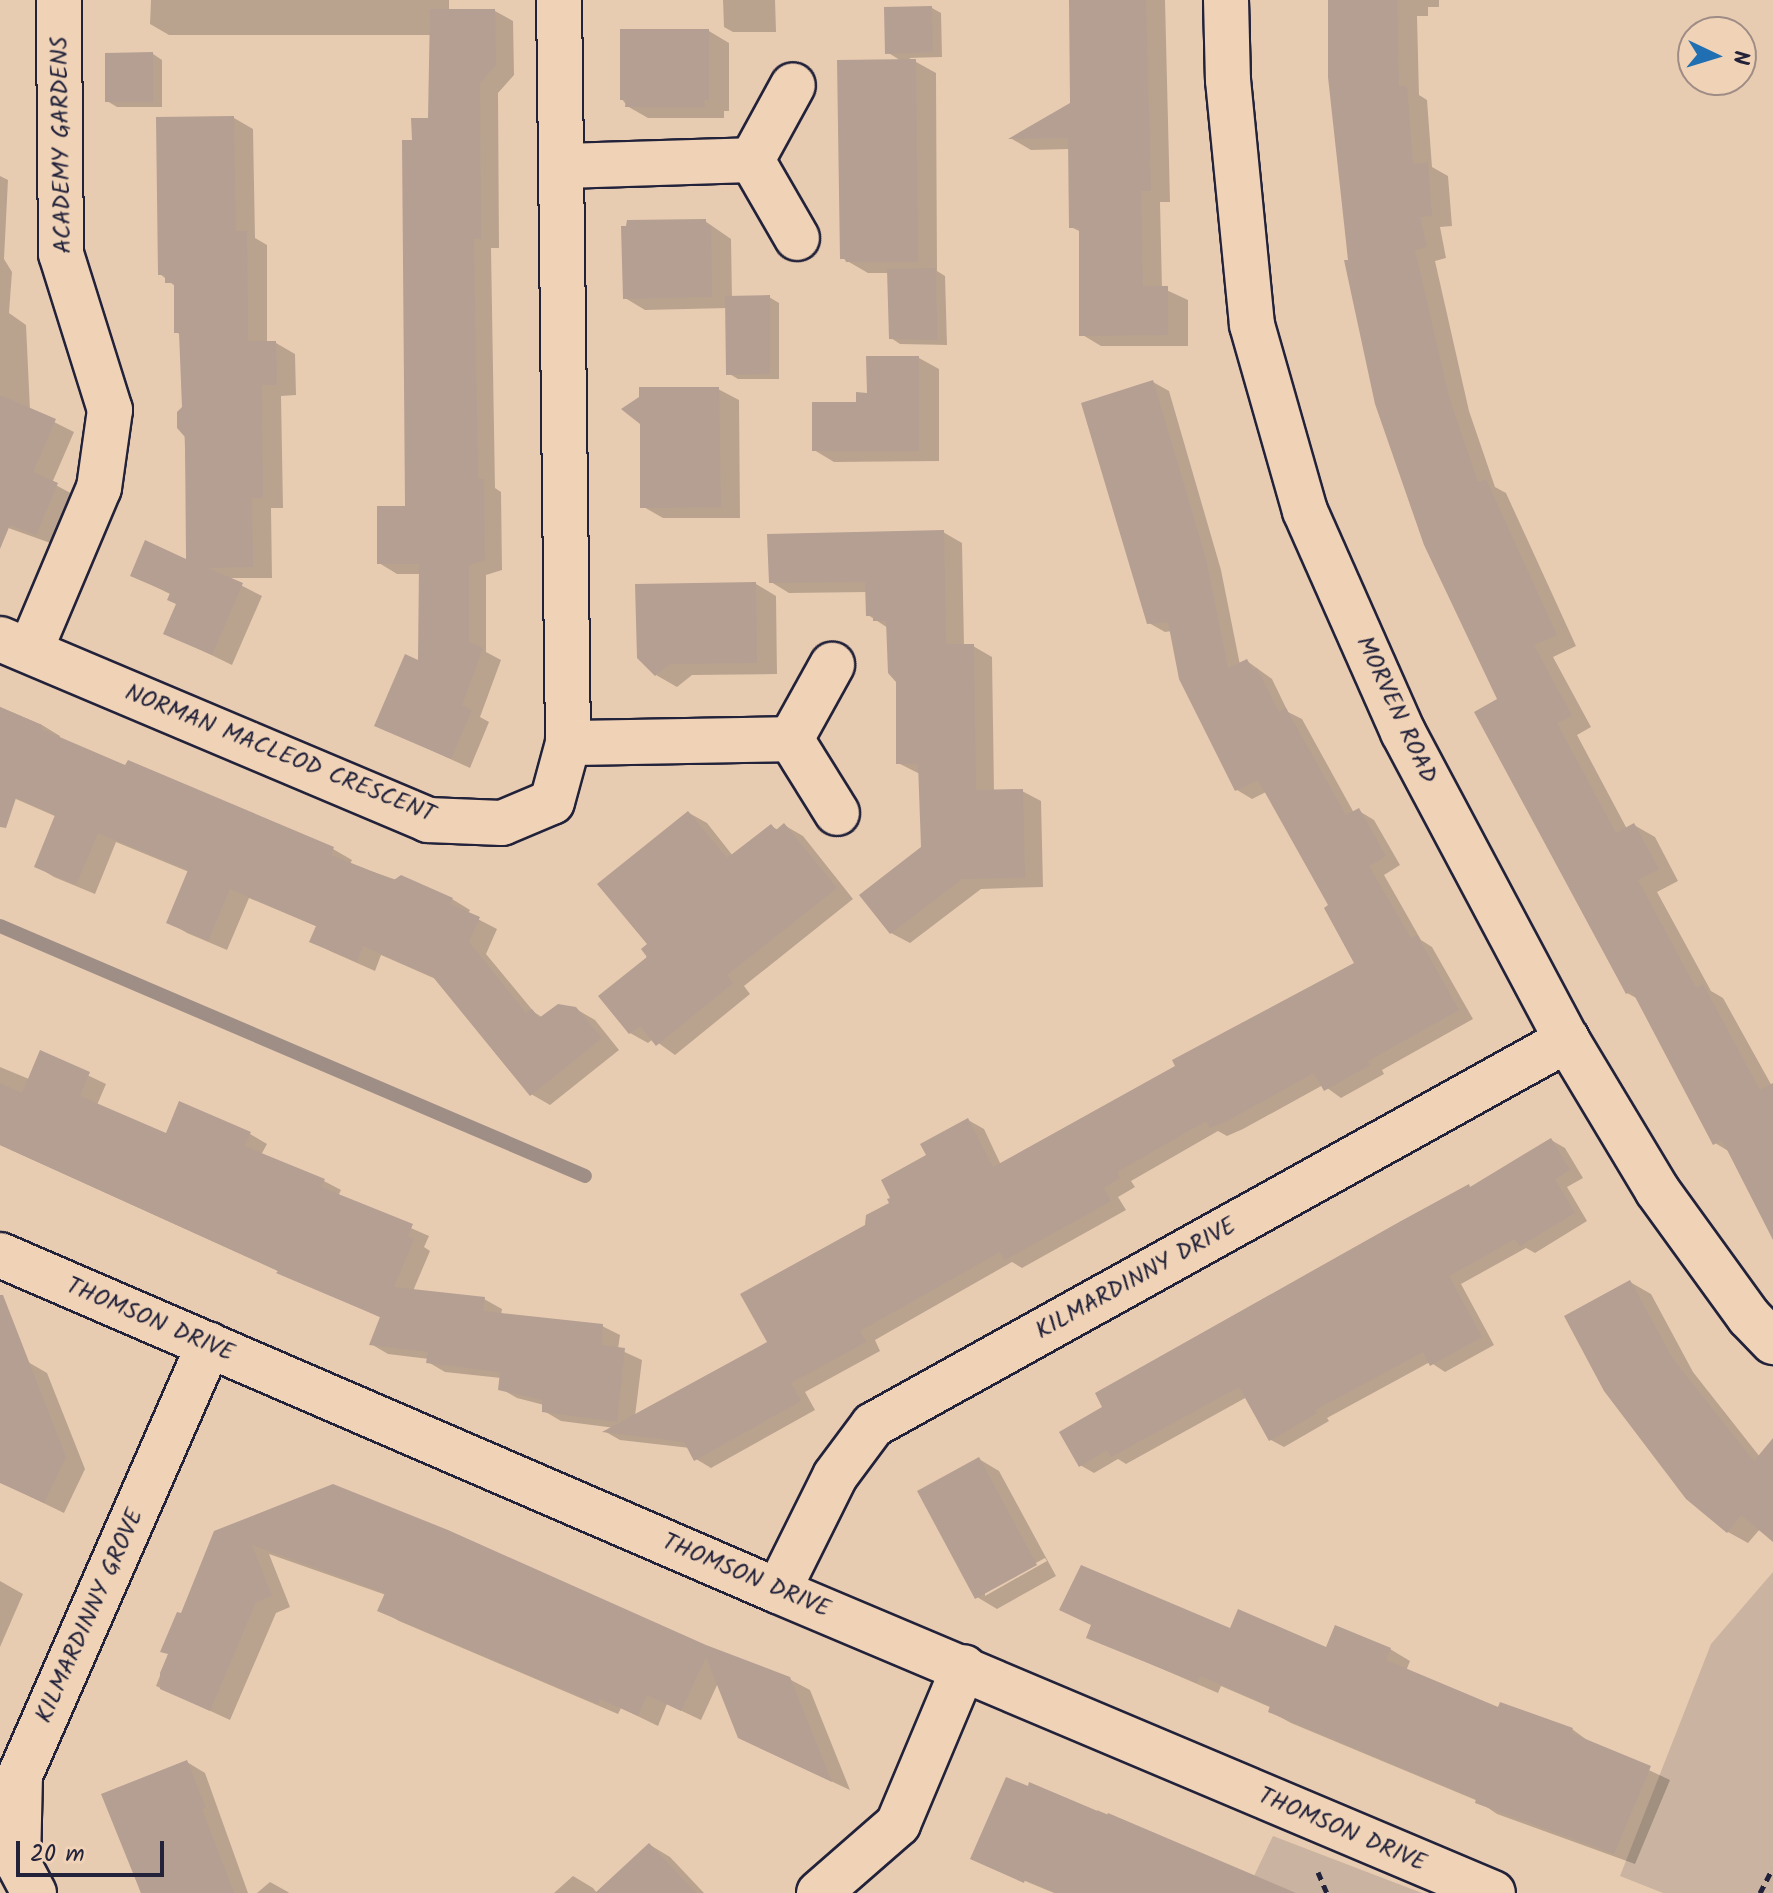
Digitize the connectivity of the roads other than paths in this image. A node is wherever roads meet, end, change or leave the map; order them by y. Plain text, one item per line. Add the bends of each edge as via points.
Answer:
1 (59, 0) edge
2 (559, 0) edge
3 (1226, 0) edge
4 (793, 85) dead end
5 (752, 160) junction
6 (563, 166) junction
7 (797, 238) dead end
8 (15, 645) edge
9 (832, 665) dead end
10 (791, 739) junction
11 (568, 743) junction
12 (837, 813) dead end
13 (1567, 1040) junction
14 (0, 1255) edge
15 (1773, 1342) edge
16 (209, 1345) junction
17 (778, 1591) junction
18 (964, 1667) junction
19 (34, 1893) edge
20 (819, 1893) edge
21 (1493, 1893) edge

1 - 8 street, ACADEMY GARDENS via 61,254 110,410 99,488
2 - 6 street, NORMAN MACLEOD CRESCENT
3 - 13 street, MORVEN ROAD via 1228,80 1252,325 1305,511 1403,732
4 - 5 street
5 - 6 street
5 - 7 street
6 - 11 street, NORMAN MACLEOD CRESCENT
8 - 11 street, NORMAN MACLEOD CRESCENT via 428,820 502,823 552,802
9 - 10 street
10 - 11 street
10 - 12 street
13 - 15 street, MORVEN ROAD via 1657,1190
13 - 17 street, KILMARDINNY DRIVE via 873,1425 835,1476
14 - 16 street, THOMSON DRIVE
16 - 17 street, THOMSON DRIVE
16 - 19 street, KILMARDINNY GROVE via 20,1775 18,1863
17 - 18 street, THOMSON DRIVE
18 - 20 street via 898,1824
18 - 21 street, THOMSON DRIVE

